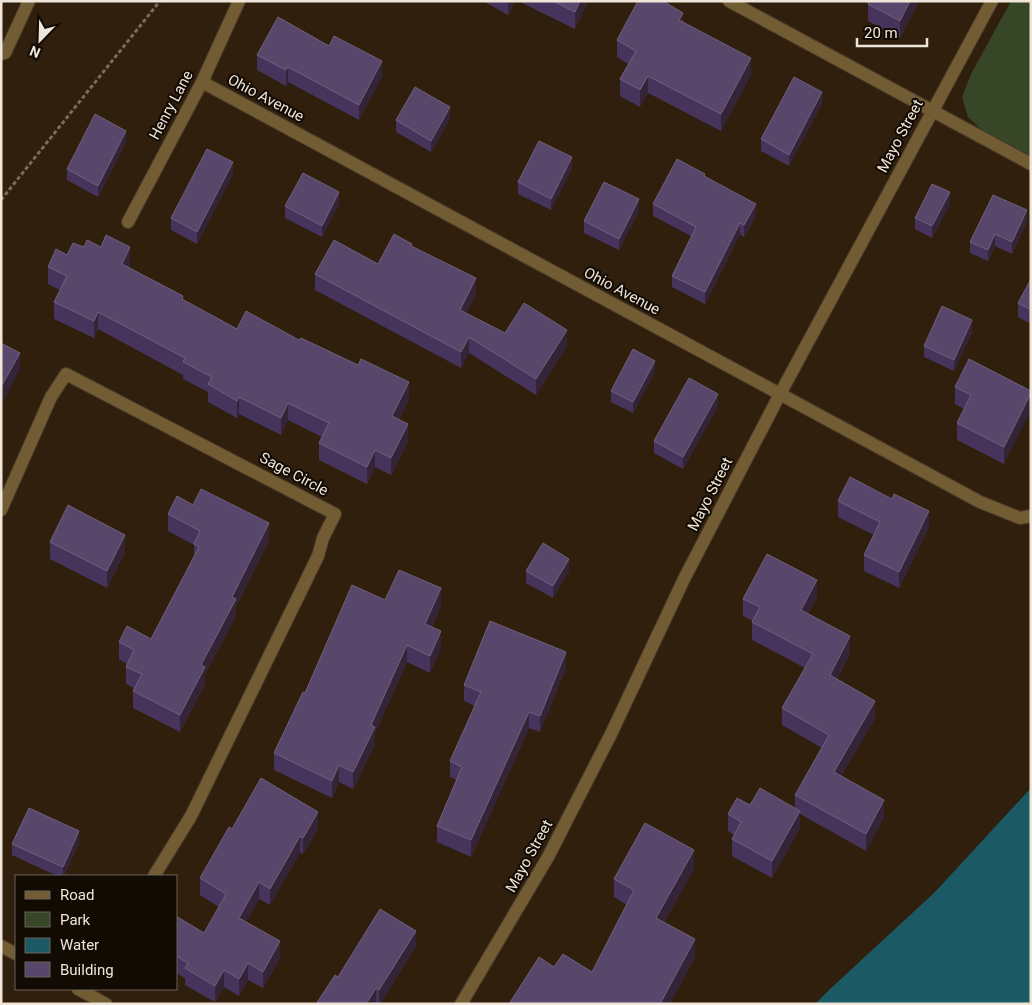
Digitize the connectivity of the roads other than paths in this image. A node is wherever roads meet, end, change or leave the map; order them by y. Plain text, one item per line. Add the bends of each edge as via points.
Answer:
1 (29, 1) edge
2 (239, 1) edge
3 (729, 1) edge
4 (992, 1) edge
5 (1, 54) edge
6 (202, 82) junction
7 (932, 112) junction
8 (1031, 164) edge
9 (128, 222) dead end
10 (780, 394) junction
11 (1, 510) edge
12 (1031, 516) edge
13 (155, 875) edge
14 (1, 946) edge
15 (15, 953) edge
16 (82, 990) edge
17 (106, 1004) edge
18 (461, 1004) edge

1 - 5 street via 5,53
2 - 6 street, Henry Lane
3 - 7 street
4 - 7 street, Mayo Street
6 - 9 street, Henry Lane
6 - 10 street, Ohio Avenue
7 - 8 street
7 - 10 street, Mayo Street
10 - 12 street, Ohio Avenue via 980,502 1020,518
10 - 18 street, Mayo Street via 684,579 548,857
11 - 13 street, Sage Circle via 51,397 66,374 334,514 318,556 191,816
14 - 15 street
16 - 17 street

